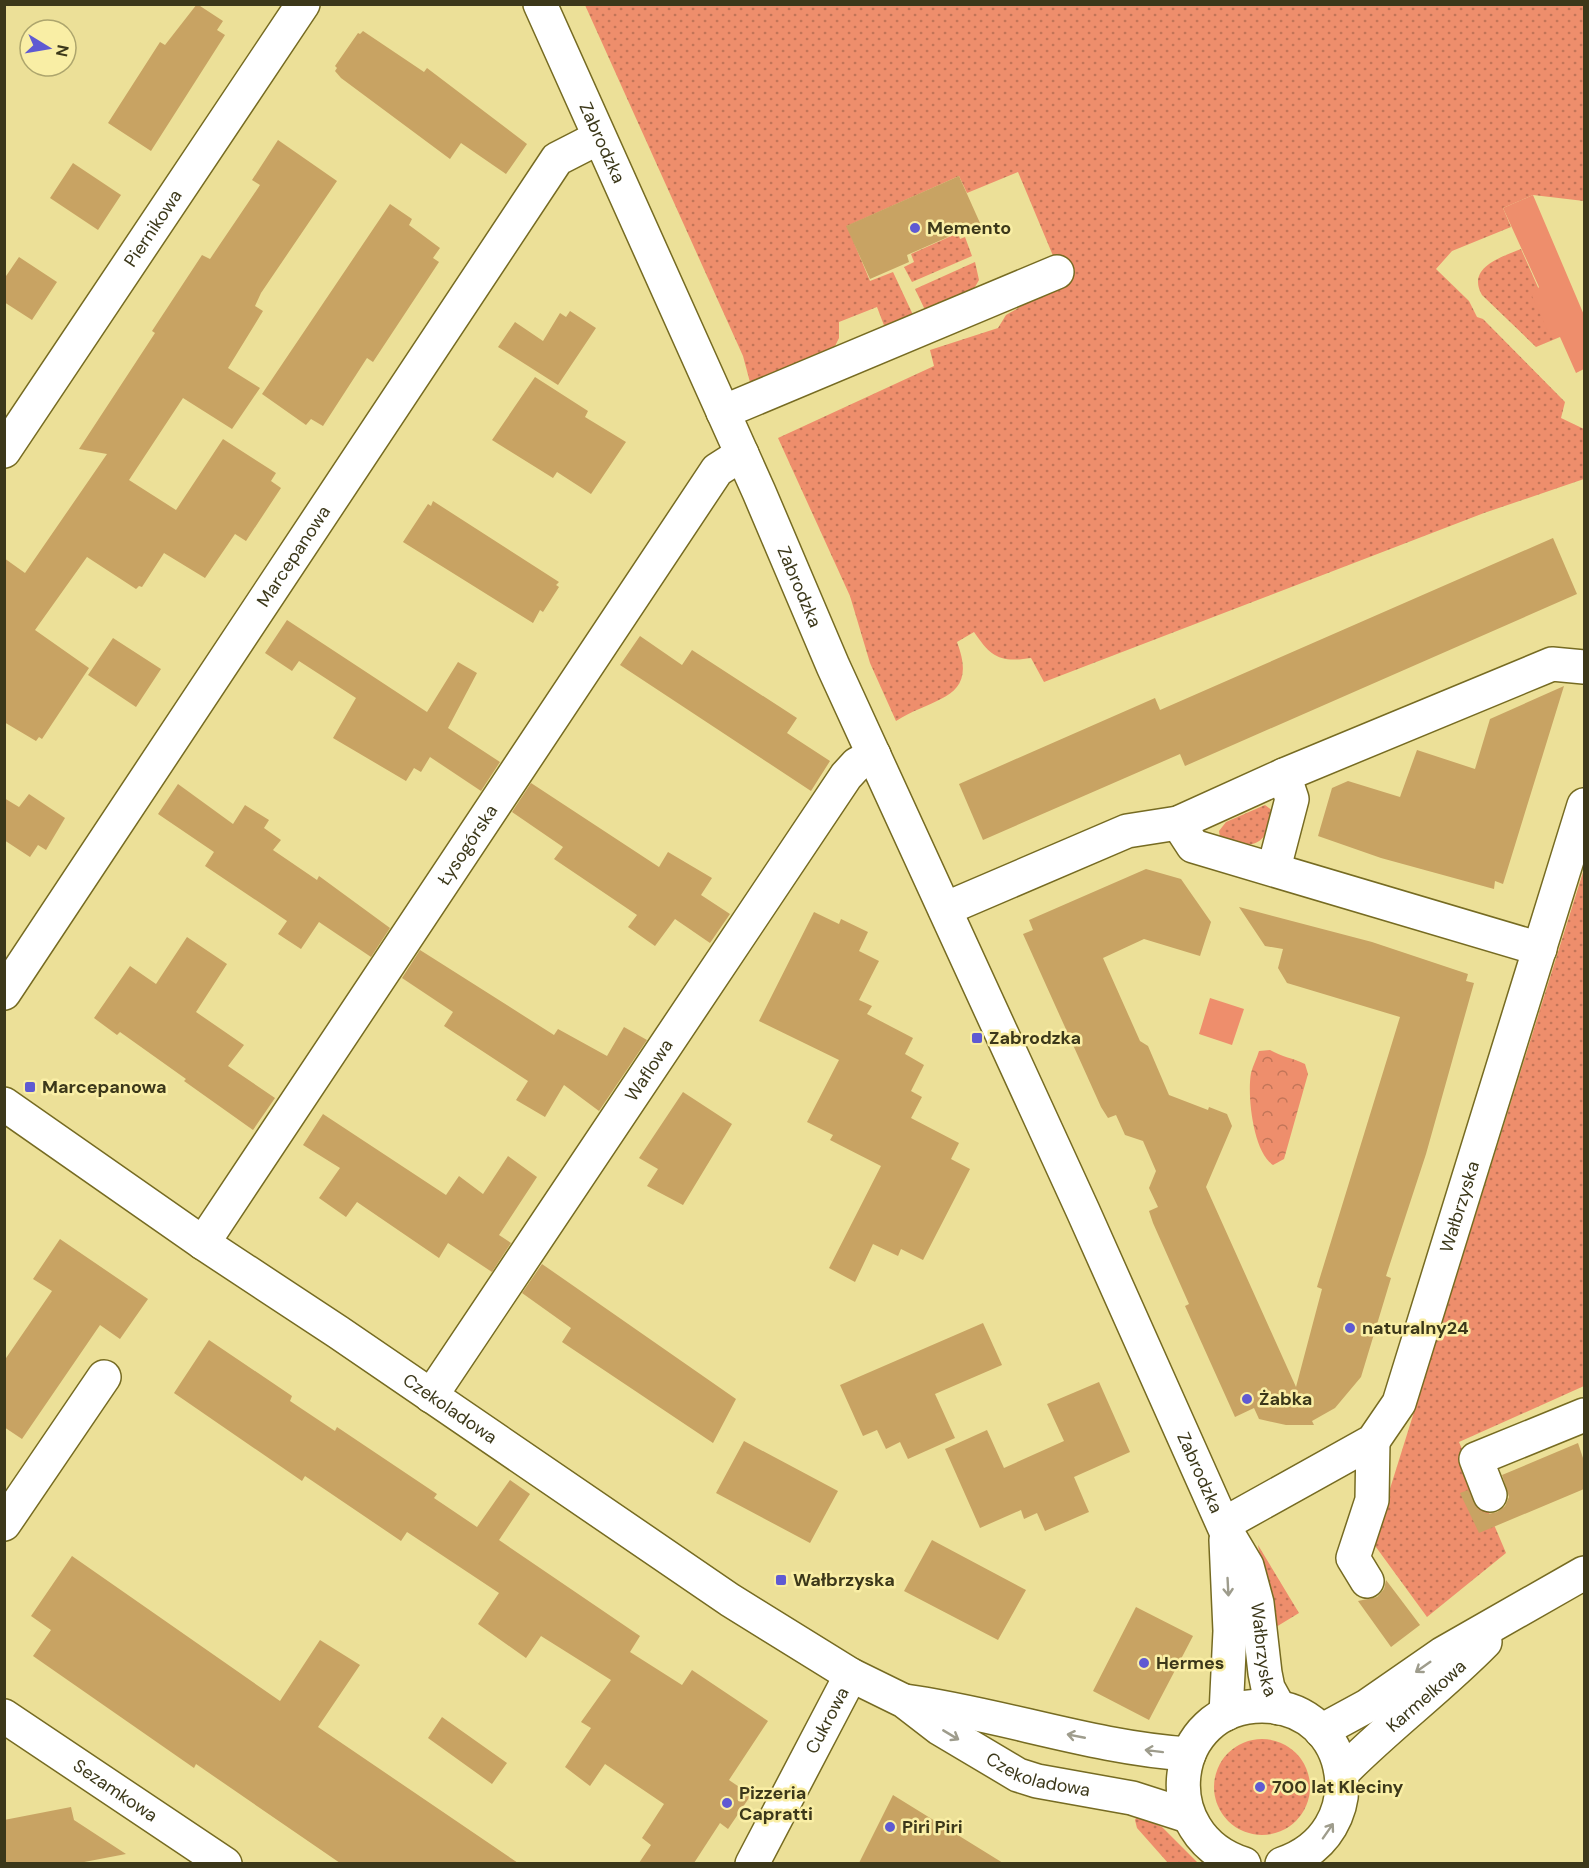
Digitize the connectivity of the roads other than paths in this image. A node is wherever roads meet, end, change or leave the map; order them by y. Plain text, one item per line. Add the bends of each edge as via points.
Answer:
1 (303, 4) edge
2 (540, 4) edge
3 (598, 138) junction
4 (1058, 272) dead end
5 (723, 412) junction
6 (4, 451) edge
7 (742, 454) junction
8 (1584, 667) edge
9 (874, 755) junction
10 (1284, 775) junction
11 (1584, 805) edge
12 (1178, 823) junction
13 (1274, 868) junction
14 (945, 909) junction
15 (1540, 949) junction
16 (4, 993) edge
17 (4, 1104) edge
18 (203, 1243) junction
19 (104, 1377) dead end
20 (431, 1396) junction
21 (1584, 1415) edge
22 (1373, 1442) junction
23 (1490, 1495) dead end
24 (4, 1524) edge
25 (1224, 1527) junction
26 (1583, 1577) edge
27 (1367, 1581) dead end
28 (1510, 1618) junction
29 (851, 1675) junction
30 (904, 1701) junction
31 (1279, 1708) junction
32 (1226, 1714) junction
33 (4, 1716) edge
34 (1321, 1731) junction
35 (1189, 1754) junction
36 (1342, 1773) junction
37 (1188, 1816) junction
38 (1233, 1862) edge
39 (225, 1863) edge
40 (752, 1863) edge
41 (1282, 1863) edge

1 - 6 street, Piernikowa
2 - 3 street, Zabrodzka
3 - 5 street, Zabrodzka
3 - 16 street, Marcepanowa via 557,159
4 - 5 street
5 - 7 street, Zabrodzka
7 - 9 street, Zabrodzka
7 - 18 street, Łysogórska via 717,470
8 - 10 street via 1552,664
9 - 14 street, Zabrodzka
9 - 20 street, Waflowa via 846,776
10 - 12 street
10 - 13 street via 1292,799
11 - 15 street, Wałbrzyska
12 - 13 street via 1193,846
12 - 14 street via 1127,831
13 - 15 street
14 - 25 street, Zabrodzka
15 - 22 street, Wałbrzyska via 1400,1403
17 - 18 street, Czekoladowa
18 - 20 street, Czekoladowa
19 - 24 street
20 - 29 street, Czekoladowa via 730,1600
21 - 23 street via 1476,1459
22 - 25 street, Wałbrzyska
22 - 27 street via 1372,1500 1353,1558
25 - 31 street, Wałbrzyska via 1247,1566 1257,1603 1268,1688
25 -> 32 street, Wałbrzyska via 1230,1631
26 - 28 street, Karmelkowa
28 -> 34 street, Karmelkowa via 1442,1654 1367,1706
28 - 36 street, Karmelkowa via 1454,1674
29 - 30 street, Czekoladowa
29 - 40 street, Cukrowa
35 -> 30 street, Czekoladowa via 1119,1745
30 -> 37 street, Czekoladowa via 939,1728 1018,1774 1132,1798
31 - 32 street via 1254,1707
31 - 34 street via 1302,1716
32 - 35 street via 1199,1737
33 - 39 street, Sezamkowa
34 - 36 street via 1334,1750
35 - 37 street via 1182,1780
41 -> 36 street via 1301,1857 1320,1842 1335,1822 1342,1798
37 - 38 street via 1209,1846

